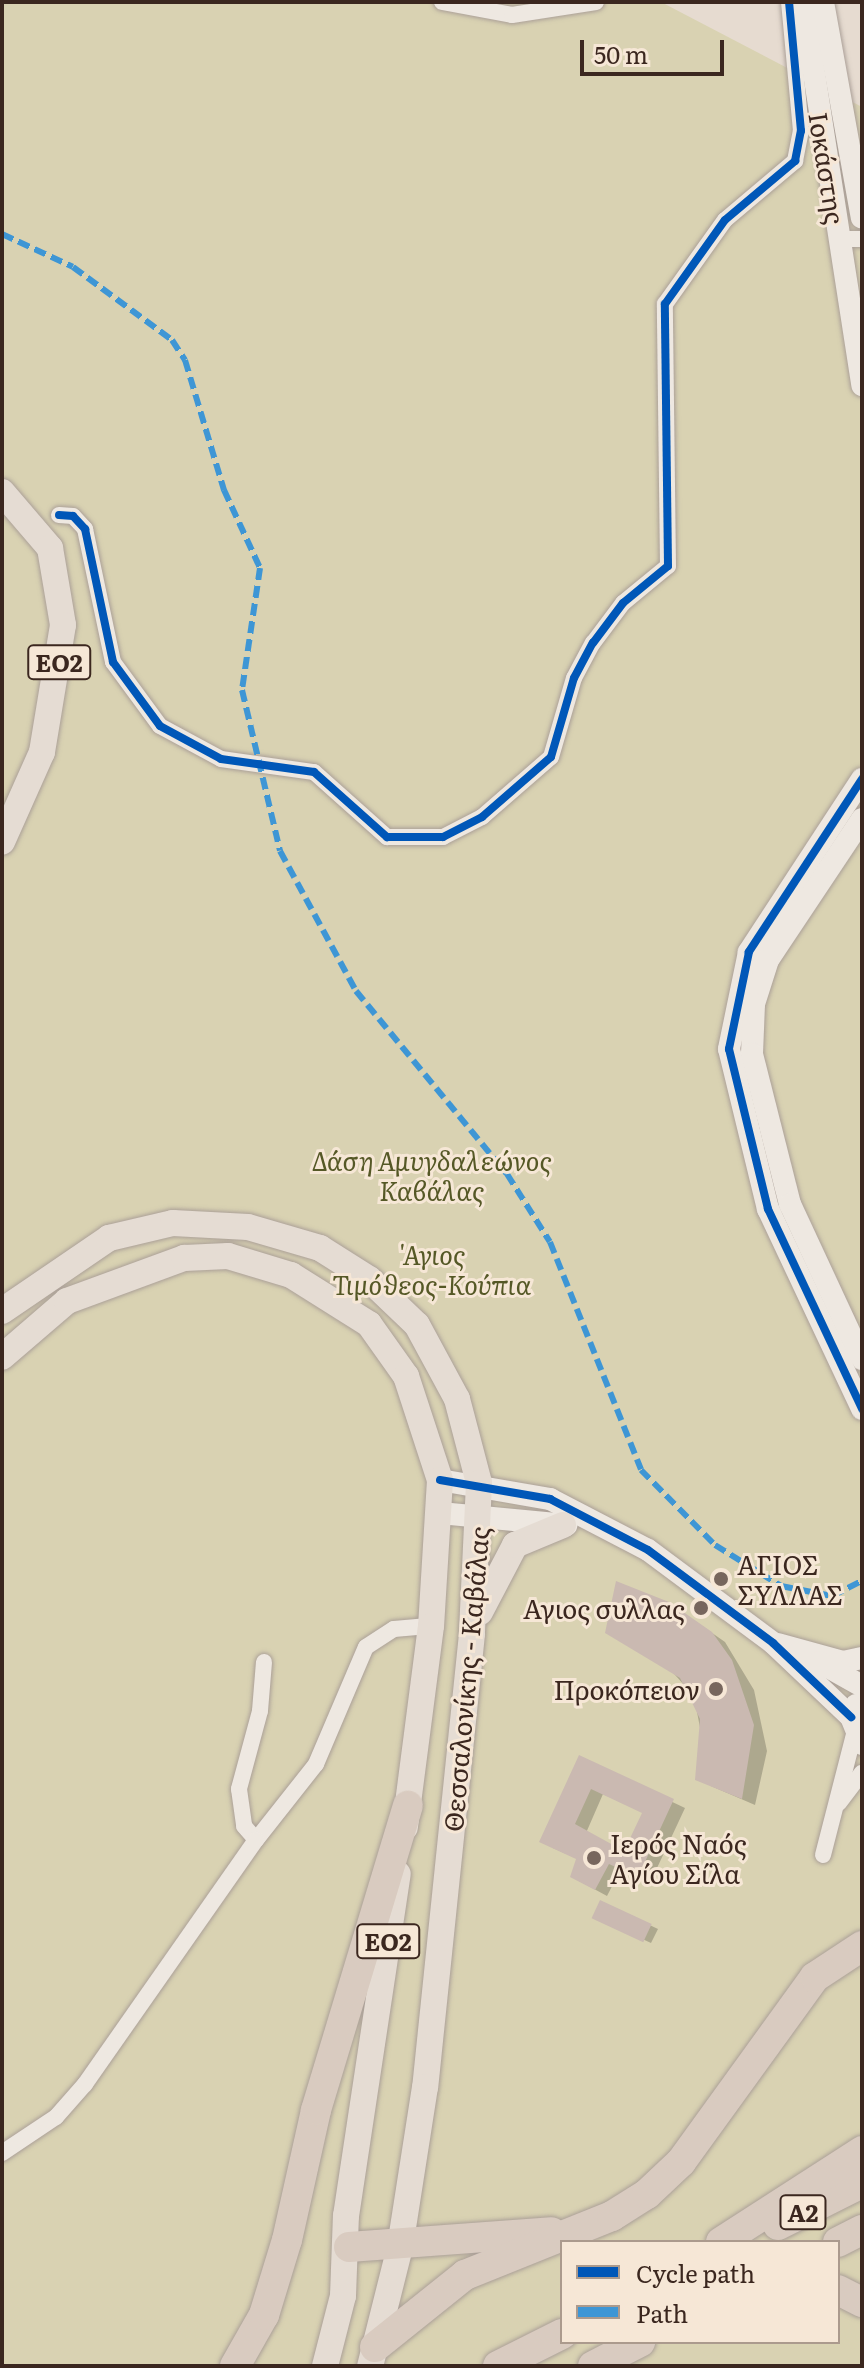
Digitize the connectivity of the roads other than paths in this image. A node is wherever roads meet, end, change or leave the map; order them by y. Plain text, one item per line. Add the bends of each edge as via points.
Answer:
1 (442, 2) edge
2 (596, 2) edge
3 (789, 2) edge
4 (803, 2) edge
5 (823, 2) edge
6 (852, 146) junction
7 (862, 172) edge
8 (862, 219) edge
9 (836, 228) junction
10 (862, 239) edge
11 (862, 385) edge
12 (2, 492) edge
13 (59, 515) dead end
14 (862, 779) edge
15 (862, 819) edge
16 (2, 842) edge
17 (2, 1311) edge
18 (2, 1357) edge
19 (862, 1359) edge
20 (862, 1409) edge
21 (440, 1480) junction
22 (479, 1483) junction
23 (440, 1513) junction
24 (478, 1515) junction
25 (563, 1525) junction
26 (595, 1525) junction
27 (431, 1626) junction
28 (472, 1634) junction
29 (773, 1643) junction
30 (801, 1651) junction
31 (862, 1658) edge
32 (264, 1662) dead end
33 (862, 1686) edge
34 (857, 1723) edge
35 (862, 1773) edge
36 (839, 1803) junction
37 (408, 1806) junction
38 (256, 1840) junction
39 (823, 1855) dead end
40 (862, 1929) edge
41 (862, 1946) edge
42 (815, 1977) junction
43 (862, 2151) edge
44 (2, 2153) edge
45 (862, 2183) edge
46 (862, 2230) edge
47 (573, 2231) junction
48 (724, 2240) edge
49 (749, 2240) edge
50 (840, 2241) edge
51 (349, 2247) junction
52 (400, 2247) junction
53 (840, 2291) edge
54 (862, 2302) edge
55 (560, 2335) edge
56 (636, 2344) edge
57 (373, 2357) edge
58 (235, 2366) edge
59 (325, 2366) edge
60 (498, 2366) edge
61 (593, 2366) edge

1 - 2 street via 512,15
3 - 13 street via 801,131 795,161 725,220 665,304 668,566 623,603 593,643 574,678 551,757 482,817 443,837 387,837 314,772 235,763 160,726 113,662 100,573 83,525
4 - 9 street, Ιοκάστης
5 - 6 street, Ιοκάστης
6 - 7 street
6 - 8 street, Ιοκάστης
8 - 9 street
9 - 10 street
9 - 11 street, Ιοκάστης
12 - 16 main road, ΕΟ2 via 50,548 63,625 42,752
14 - 20 street via 749,952 729,1034 768,1209
15 - 19 street via 763,971 752,1054 790,1204
17 - 22 main road, Θεσσαλονίκης - Καβάλας / ΕΟ2 via 71,1257 142,1227 206,1221 304,1241 369,1279 417,1325 457,1399
18 - 21 main road, Θεσσαλονίκης - Καβάλας / ΕΟ2 via 67,1301 131,1272 184,1258 255,1262 321,1289 369,1324 406,1376
21 - 22 street
21 - 23 main road, Θεσσαλονίκης - Καβάλας / ΕΟ2
22 - 24 main road, Θεσσαλονίκης - Καβάλας / ΕΟ2
22 - 26 street via 550,1499
23 - 24 street
23 - 27 main road, Θεσσαλονίκης - Καβάλας / ΕΟ2
24 - 25 street
24 - 28 main road, Θεσσαλονίκης - Καβάλας / ΕΟ2
25 - 26 street
25 - 28 main road via 515,1545
26 - 29 street via 648,1550
27 - 37 main road, Θεσσαλονίκης - Καβάλας / ΕΟ2
27 - 38 street via 394,1629 366,1647 316,1764
28 - 52 main road, Θεσσαλονίκης - Καβάλας / ΕΟ2 via 425,2087
29 - 30 street
29 - 34 street
30 - 31 street via 843,1662
30 - 33 street
32 - 38 street via 260,1711 239,1789 244,1826
34 - 36 street via 841,1768
35 - 36 street
36 - 39 street
37 - 51 main road, Θεσσαλονίκης - Καβάλας / ΕΟ2 via 346,2216
37 - 58 highway via 316,2110 278,2270
38 - 44 street via 85,2084 56,2117
40 - 42 highway via 827,1953
41 - 42 highway
42 - 47 highway via 681,2162 630,2205
43 - 48 highway
45 - 49 highway, Α2
46 - 50 highway, Α2
47 - 52 highway via 418,2237
47 - 57 highway via 465,2275
51 - 52 highway
51 - 59 main road, Θεσσαλονίκης - Καβάλας / ΕΟ2
52 - 57 main road, Θεσσαλονίκης - Καβάλας / ΕΟ2
53 - 54 highway
55 - 60 highway
56 - 61 highway

